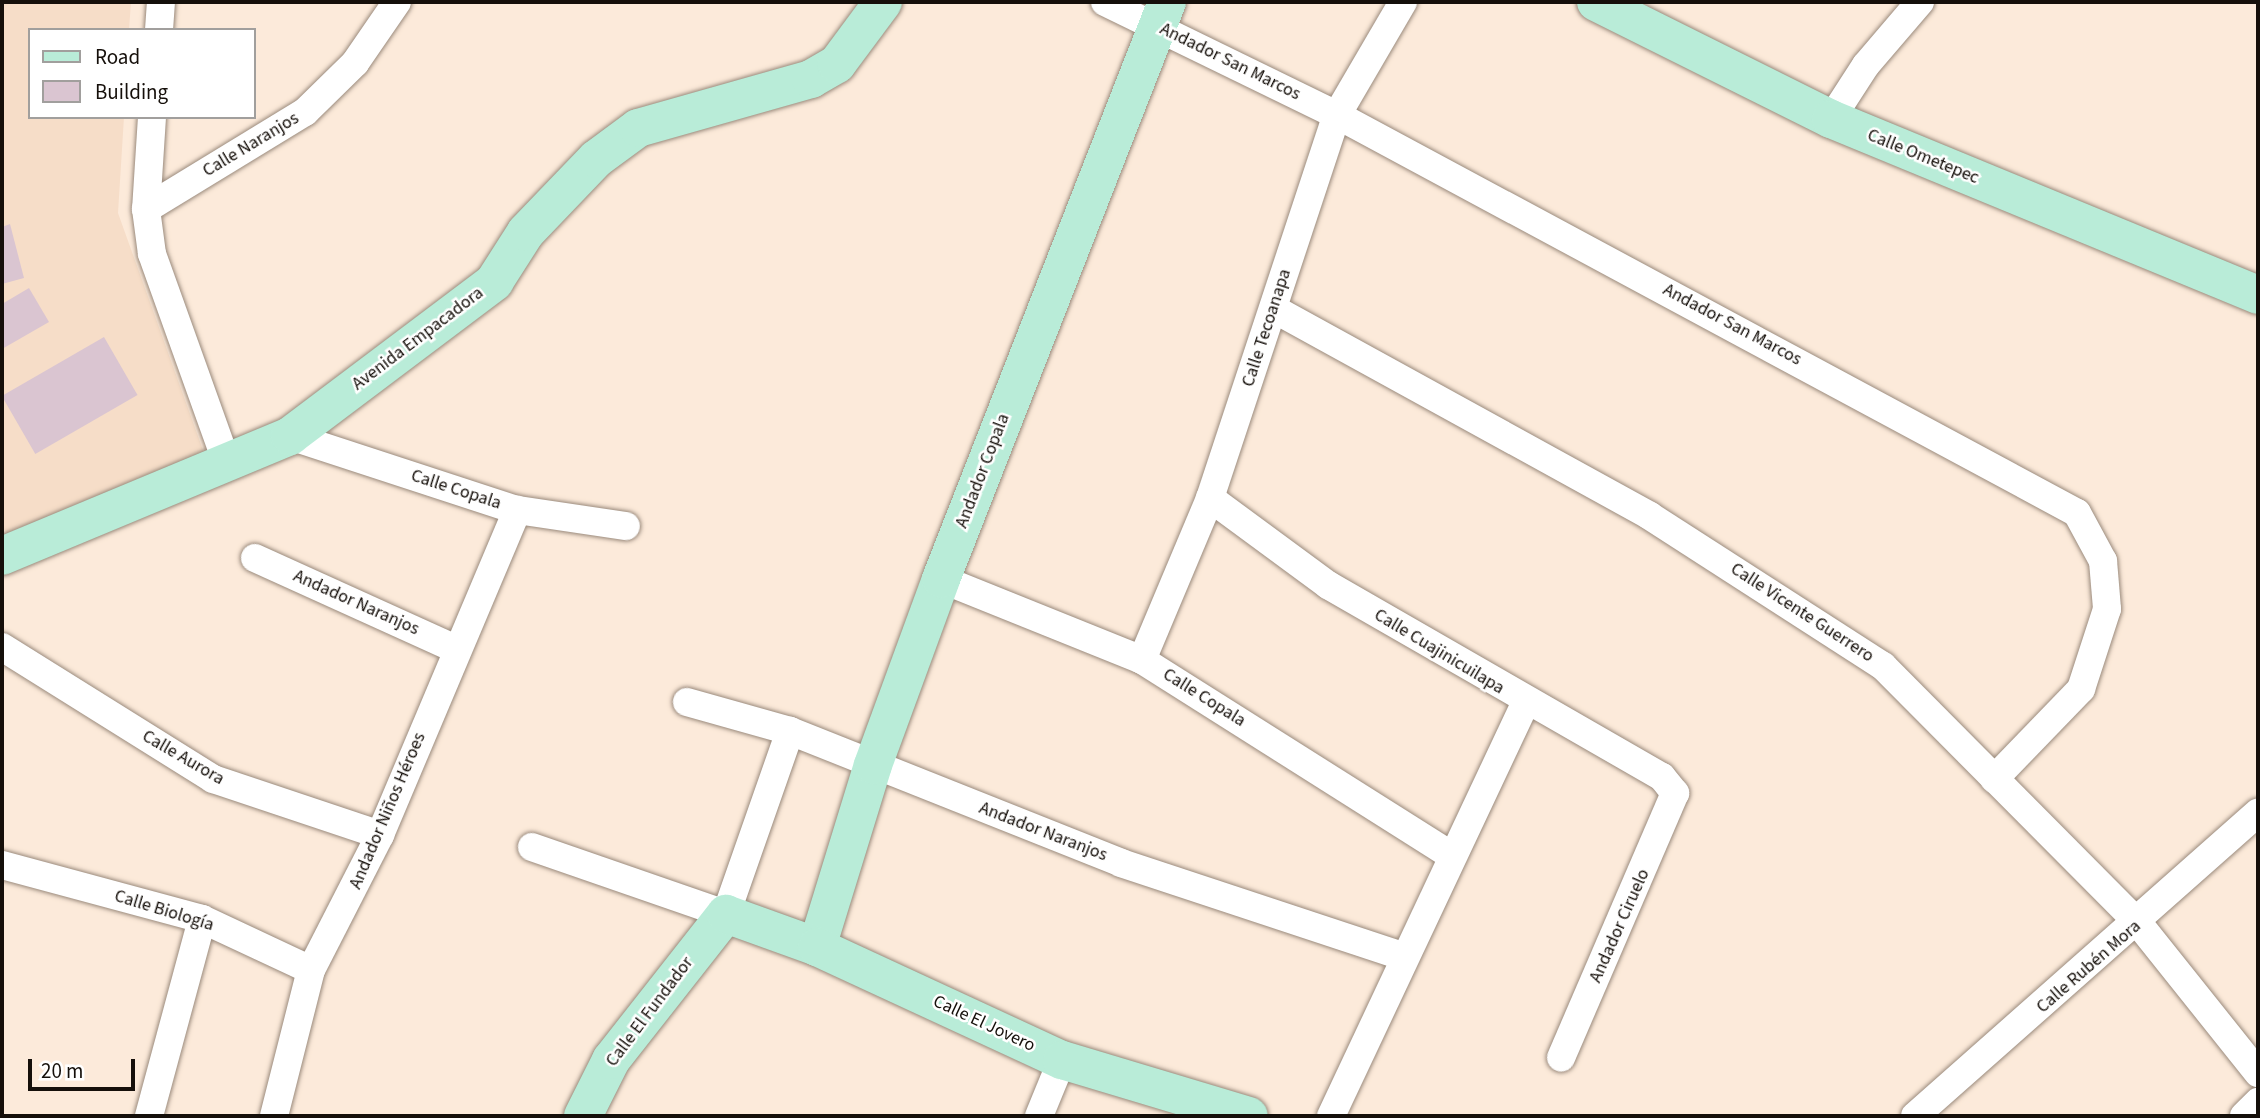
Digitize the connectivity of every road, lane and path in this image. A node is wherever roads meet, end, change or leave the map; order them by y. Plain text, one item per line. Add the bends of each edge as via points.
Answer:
1 (161, 2) edge
2 (397, 2) edge
3 (883, 2) edge
4 (1105, 2) edge
5 (1403, 2) edge
6 (1596, 2) edge
7 (1920, 2) edge
8 (1162, 13) edge
9 (159, 28) edge
10 (1337, 115) junction
11 (152, 119) edge
12 (1831, 119) junction
13 (146, 209) junction
14 (2258, 295) edge
15 (1274, 309) junction
16 (290, 436) junction
17 (226, 461) junction
18 (1210, 498) junction
19 (517, 510) junction
20 (626, 526) dead end
21 (3, 553) edge
22 (255, 558) dead end
23 (941, 579) junction
24 (2, 647) edge
25 (456, 649) junction
26 (1142, 660) junction
27 (687, 702) dead end
28 (1525, 703) junction
29 (790, 731) junction
30 (873, 765) junction
31 (1994, 779) junction
32 (1675, 793) joint
33 (2258, 813) edge
34 (380, 835) junction
35 (532, 847) dead end
36 (1449, 854) junction
37 (5, 873) edge
38 (726, 914) junction
39 (202, 919) junction
40 (2139, 924) junction
41 (817, 947) junction
42 (1402, 956) junction
43 (312, 970) junction
44 (1561, 1058) dead end
45 (1062, 1059) junction
46 (2258, 1073) edge
47 (2258, 1102) edge
48 (589, 1114) edge
49 (149, 1116) edge
50 (274, 1116) edge
51 (1039, 1116) edge
52 (1249, 1116) edge
53 (1331, 1116) edge
54 (1915, 1116) edge
55 (2244, 1116) edge

1 - 9 street
2 - 13 street, Calle Naranjos via 355,63 305,112
3 - 16 street, Avenida Empacadora via 837,64 811,79 638,128 596,159 526,232 494,282
4 - 8 street, Andador San Marcos
5 - 10 street, Calle Tecoanapa
6 - 12 street, Calle Ometepec
7 - 12 street via 1866,65
8 - 10 street, Andador San Marcos
8 - 23 street, Andador Copala
10 - 15 street, Calle Tecoanapa
10 - 31 street, Andador San Marcos via 2077,513 2103,561 2107,610 2081,689
11 - 13 street
12 - 14 street, Calle Ometepec
13 - 17 street via 152,254
15 - 18 street, Calle Tecoanapa
15 - 31 street, Calle Vicente Guerrero via 1650,516 1820,621 1883,666
16 - 17 street, Avenida Empacadora
16 - 19 street, Calle Copala
17 - 21 street, Avenida Empacadora
18 - 26 street, Calle Tecoanapa
18 - 28 street, Calle Cuajinicuilapa via 1328,585
19 - 20 street, Calle Copala
19 - 25 street, Andador Niños Héroes
22 - 25 street, Andador Naranjos
23 - 26 street, Calle Copala
23 - 30 street, Andador Copala
24 - 34 street, Calle Aurora via 213,779
25 - 34 street, Andador Niños Héroes
26 - 36 street, Calle Copala
27 - 29 street, Andador Naranjos
28 - 32 street, Calle Cuajinicuilapa via 1662,777
28 - 36 street
29 - 30 street, Andador Naranjos
29 - 38 street
30 - 41 street, Andador Copala
30 - 42 street, Andador Naranjos via 1121,863
31 - 40 street, Calle Vicente Guerrero
32 - 44 street, Andador Ciruelo
33 - 40 street, Calle Rubén Mora
34 - 43 street, Andador Niños Héroes
35 - 38 street
36 - 42 street
37 - 39 street, Calle Biología
38 - 41 street, Calle El Jovero
38 - 48 street, Calle El Fundador via 611,1060
39 - 43 street, Calle Biología
39 - 49 street
40 - 46 street, Calle Vicente Guerrero
40 - 54 street, Calle Rubén Mora
41 - 45 street, Calle El Jovero
42 - 53 street
43 - 50 street, Andador Niños Héroes
45 - 51 street
45 - 52 street, Calle El Jovero
47 - 55 street

